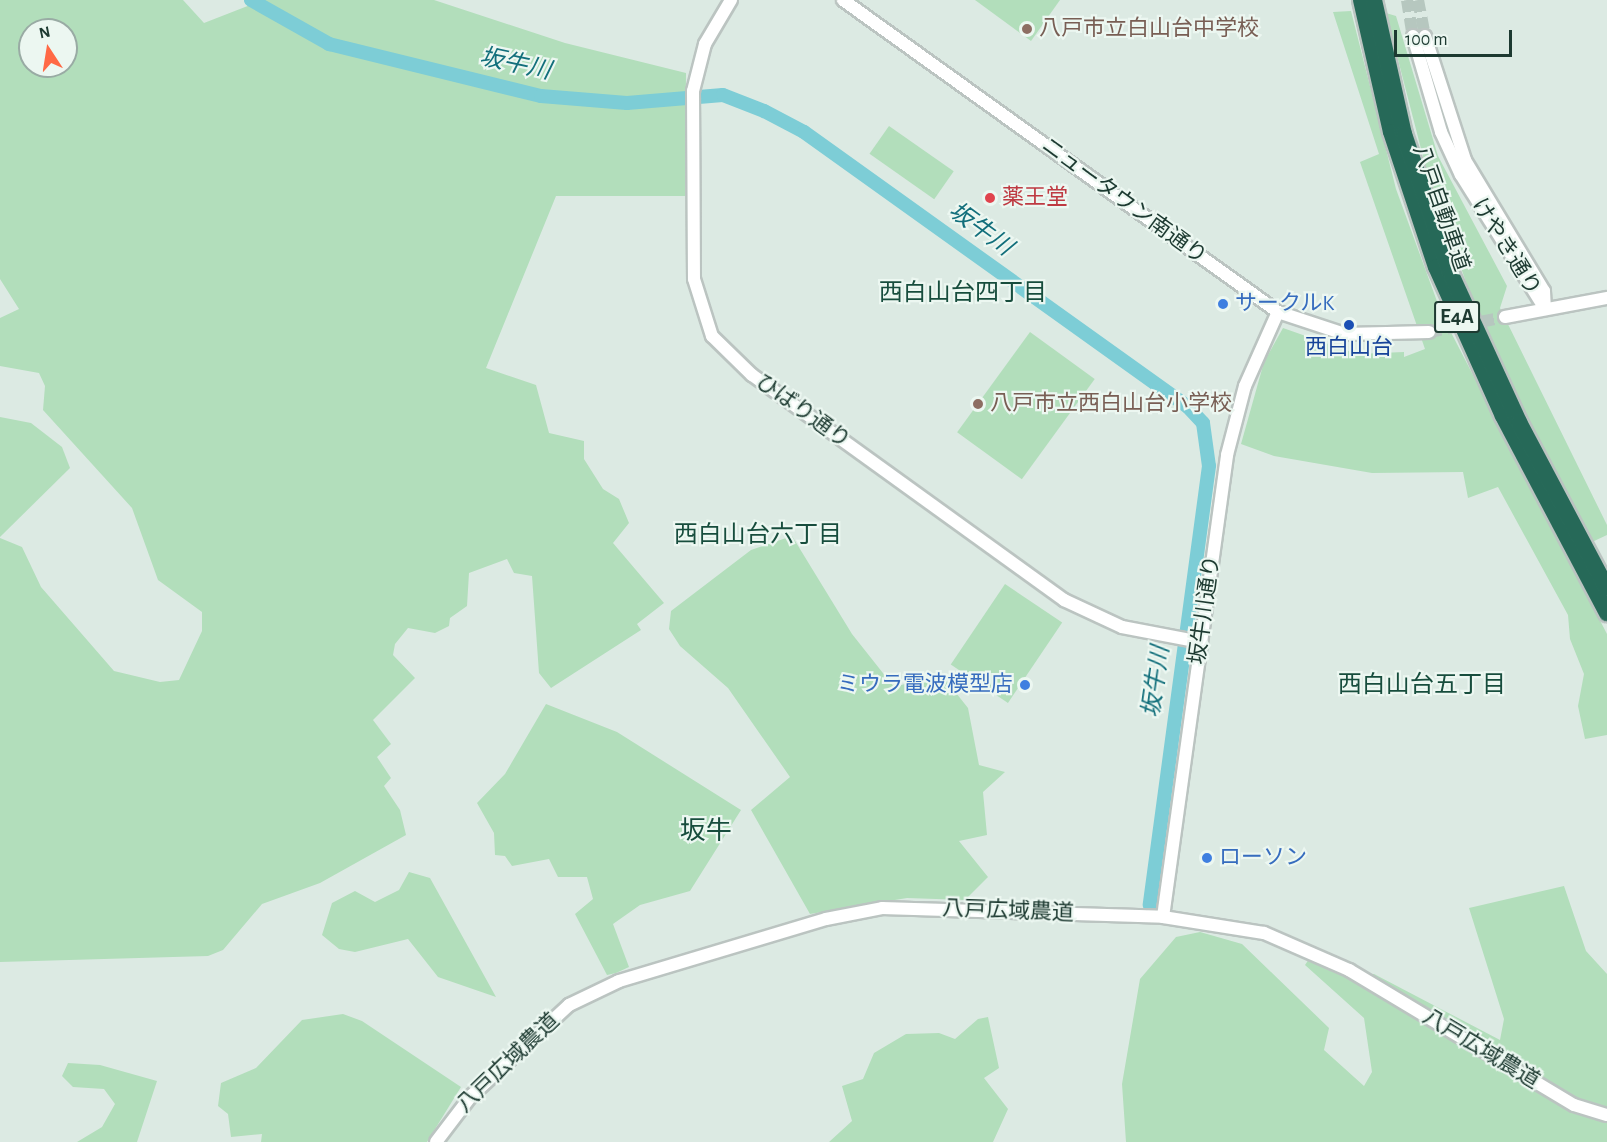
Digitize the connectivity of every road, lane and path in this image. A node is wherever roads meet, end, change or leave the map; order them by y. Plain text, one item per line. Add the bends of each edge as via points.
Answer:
1 (731, 0) edge
2 (843, 0) edge
3 (1361, 0) edge
4 (1374, 0) edge
5 (1419, 36) tunnel mouth
6 (1607, 298) edge
7 (1545, 309) junction
8 (1278, 312) junction
9 (1505, 317) tunnel mouth
10 (1429, 332) tunnel mouth
11 (1607, 588) edge
12 (1607, 613) edge
13 (1198, 642) junction
14 (1163, 917) junction
15 (1607, 1115) edge
16 (436, 1142) edge

1 - 13 street, ひばり通り via 705,44 693,102 696,293 705,324 724,351 1064,600 1122,627
2 - 8 street, ニュータウン南通り
3 - 12 highway, 八戸自動車道 / E4A via 1391,132 1436,267 1503,416
4 - 11 highway, 八戸自動車道 / E4A via 1404,134 1451,274 1519,422
5 - 7 street, けやき通り via 1465,160 1544,291
6 - 7 street
7 - 9 street
8 - 10 street, ニュータウン南通り via 1345,334
8 - 13 street, 坂牛川通り via 1251,370 1231,435
13 - 14 street, 坂牛川通り
14 - 15 street, 八戸広域農道 via 1222,923 1305,948 1574,1105
14 - 16 street, 八戸広域農道 via 882,908 826,919 619,981 569,1005 537,1029 471,1096

